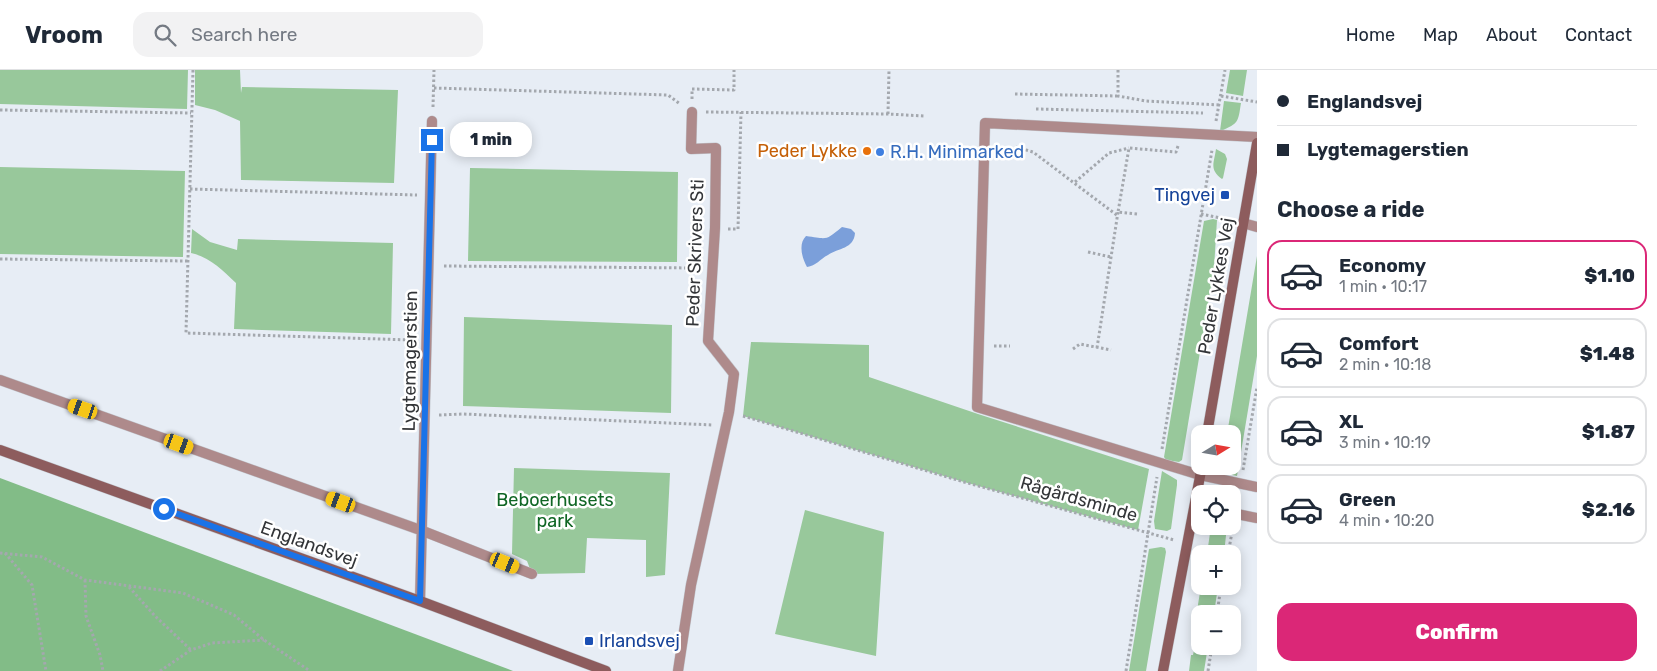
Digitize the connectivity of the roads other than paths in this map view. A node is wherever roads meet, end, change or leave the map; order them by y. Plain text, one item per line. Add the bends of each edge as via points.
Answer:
1 (692, 112) road end
2 (432, 121) road end
3 (1257, 137) edge
4 (1257, 143) edge
5 (1243, 223) junction
6 (1257, 227) edge
7 (0, 380) edge
8 (1209, 425) edge
9 (0, 450) edge
10 (1191, 469) edge
11 (1215, 475) edge
12 (1257, 487) edge
13 (1241, 515) edge
14 (1257, 518) edge
15 (1191, 528) edge
16 (423, 531) junction
17 (532, 574) dead end
18 (420, 601) junction
19 (606, 671) edge
20 (678, 671) edge
21 (1164, 671) edge

1 - 20 street, Peder Skrivers Sti via 691,149 716,148 708,341 734,374 729,412 691,585
2 - 16 street, Lygtemagerstien
3 - 10 street via 985,123 977,407 1160,463
4 - 5 street, Peder Lykkes Vej
5 - 6 street
5 - 8 street, Peder Lykkes Vej
7 - 16 street
9 - 18 street, Englandsvej
11 - 12 street
13 - 14 street
15 - 21 street
16 - 17 street
16 - 18 street, Lygtemagerstien
18 - 19 street, Englandsvej

